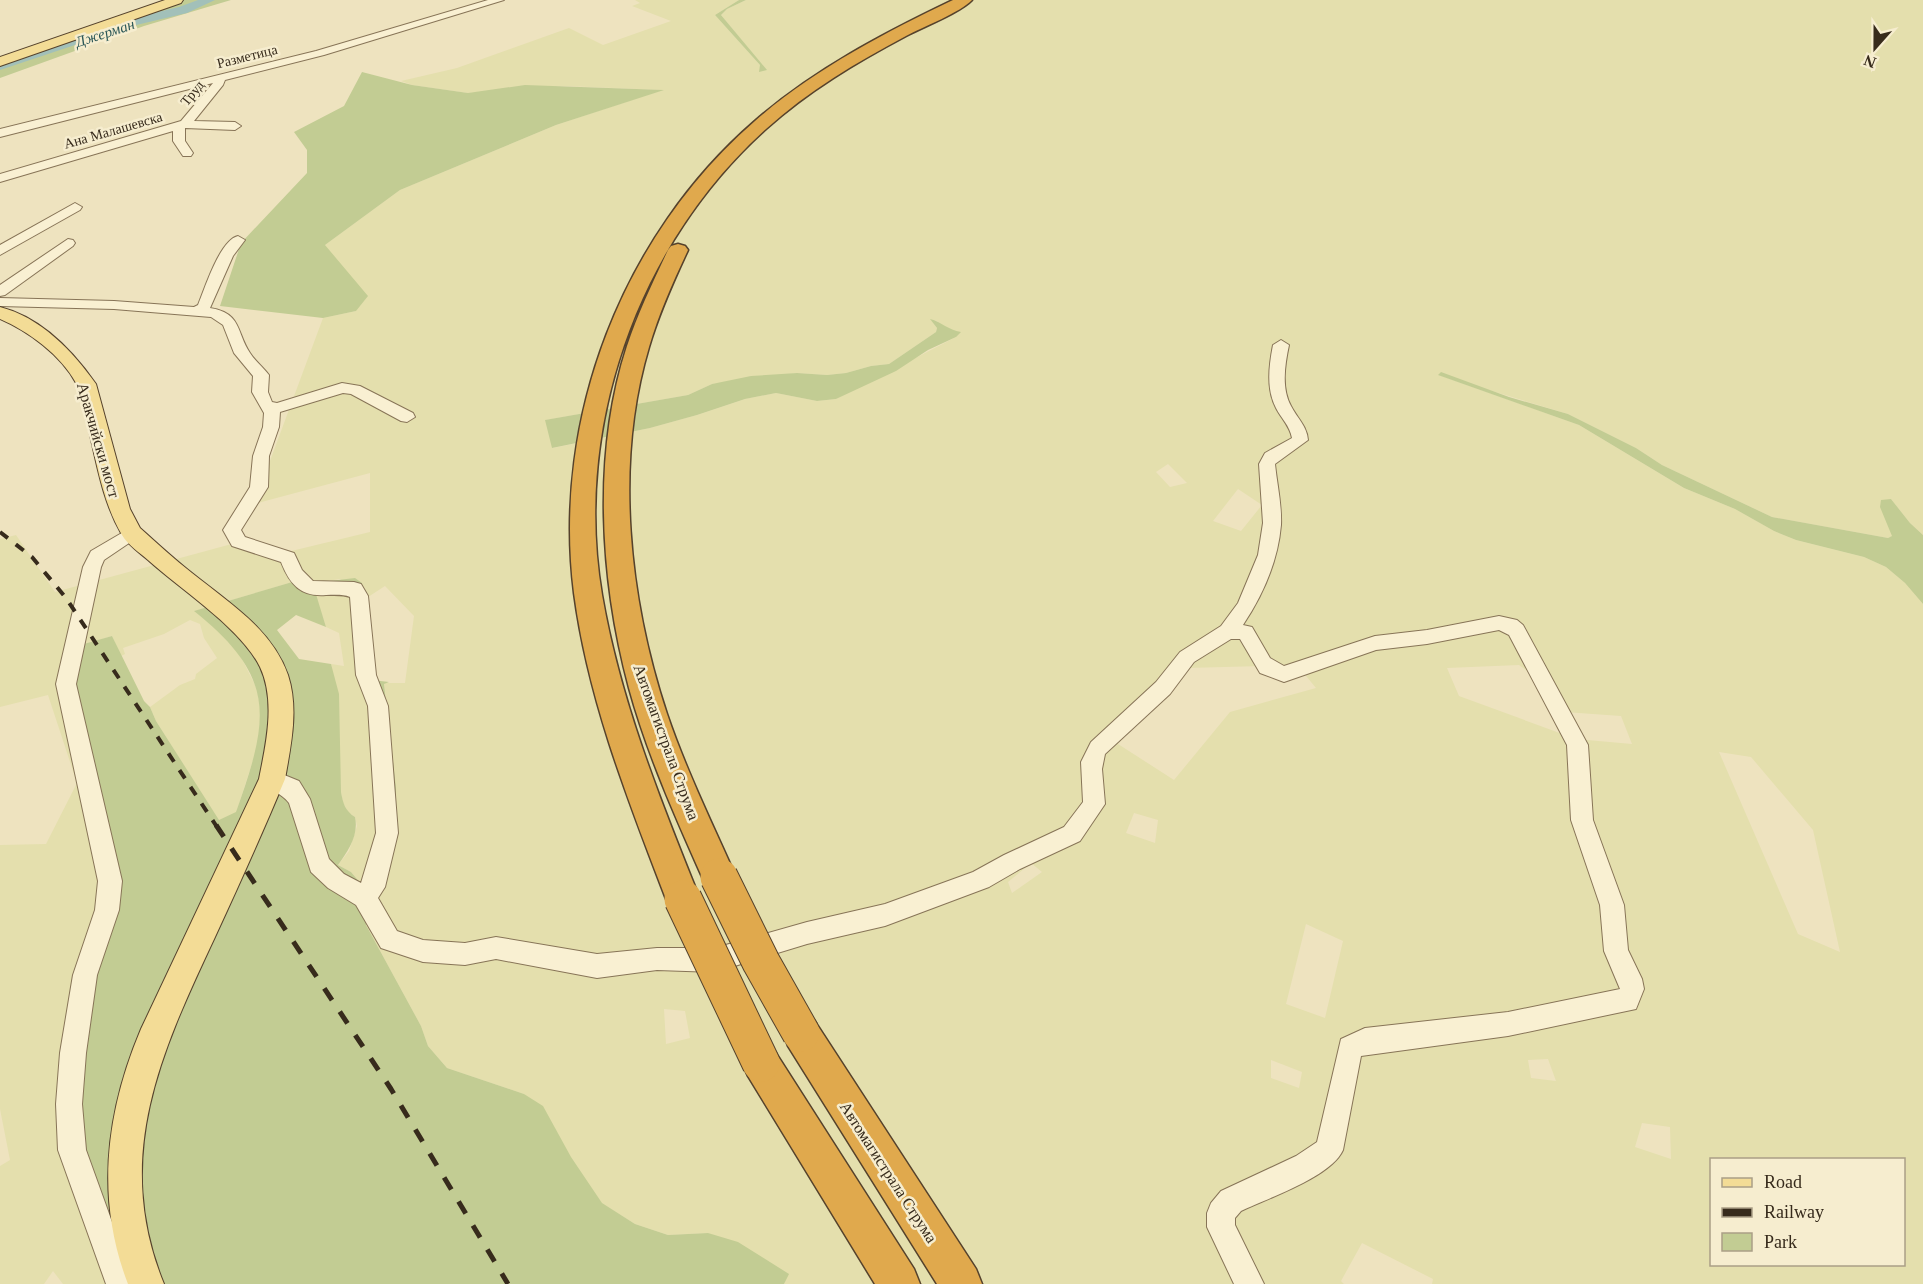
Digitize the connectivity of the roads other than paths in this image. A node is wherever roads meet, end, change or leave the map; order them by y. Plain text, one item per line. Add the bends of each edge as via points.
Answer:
1 (177, 0) edge
2 (499, 0) edge
3 (965, 0) edge
4 (979, 0) edge
5 (0, 62) edge
6 (219, 78) junction
7 (182, 126) junction
8 (235, 126) dead end
9 (0, 133) edge
10 (187, 153) dead end
11 (29, 156) dead end
12 (0, 165) edge
13 (0, 177) edge
14 (75, 207) dead end
15 (238, 240) dead end
16 (68, 243) dead end
17 (0, 251) edge
18 (0, 292) edge
19 (1, 310) edge
20 (198, 311) junction
21 (1281, 345) dead end
22 (267, 406) junction
23 (407, 417) dead end
24 (132, 533) junction
25 (1228, 631) junction
26 (272, 778) junction
27 (364, 897) junction
28 (137, 1283) edge
29 (899, 1284) edge
30 (961, 1284) edge
31 (1249, 1284) edge

1 - 5 main road
2 - 6 street, Разметица via 320,53
3 - 29 highway, bridge via 896,34 801,93 720,164 672,226 641,277 617,334 588,448 585,505 587,585 602,664 621,735 683,899 761,1064
4 - 30 highway, Автомагистрала Струма, bridge via 878,52 814,95 737,167 691,226 663,278 641,332 625,392 618,499 622,576 637,662 680,788 719,877 801,1033
6 - 7 street, Труд via 219,83
6 - 9 street, Разметица
7 - 8 street, Ана Малашевска
7 - 10 street, Труд via 180,141
7 - 13 street, Ана Малашевска
11 - 12 street
14 - 17 street
15 - 20 street via 226,255 204,307
16 - 18 street
19 - 20 street via 114,305
19 - 24 main road, Аракчийски мост via 67,358 86,384 112,489
20 - 22 street via 224,316 229,321 242,352 261,375 261,399
21 - 25 street via 1276,374 1281,404 1301,434 1300,440 1271,457 1267,464 1272,523 1267,555 1255,588
22 - 23 street via 277,408 342,388 354,389
22 - 27 street via 272,413 271,427 261,456 259,487 232,530 238,542 288,558 295,578 304,586 354,588 359,596 366,675 378,706 387,833 373,887
24 - 26 main road via 247,630 269,660 281,711
24 - 28 street via 97,556 92,567 66,684 110,881 107,910 85,975 69,1104 72,1150 118,1279
25 - 27 street via 1187,657 1163,688 1098,748 1090,767 1094,804 1072,834 981,880 885,915 716,960 657,959 597,966 496,948 465,954 410,948 388,940
25 - 31 street via 1245,632 1264,666 1284,674 1375,644 1499,623 1516,630 1577,745 1582,820 1612,905 1616,951 1632,989 1627,1000 1508,1024 1365,1041 1350,1048 1329,1149 1306,1166 1231,1201 1221,1213 1221,1227
26 - 27 street via 291,788 299,799 319,865 336,881
26 - 28 main road via 152,1041 130,1114 124,1174

